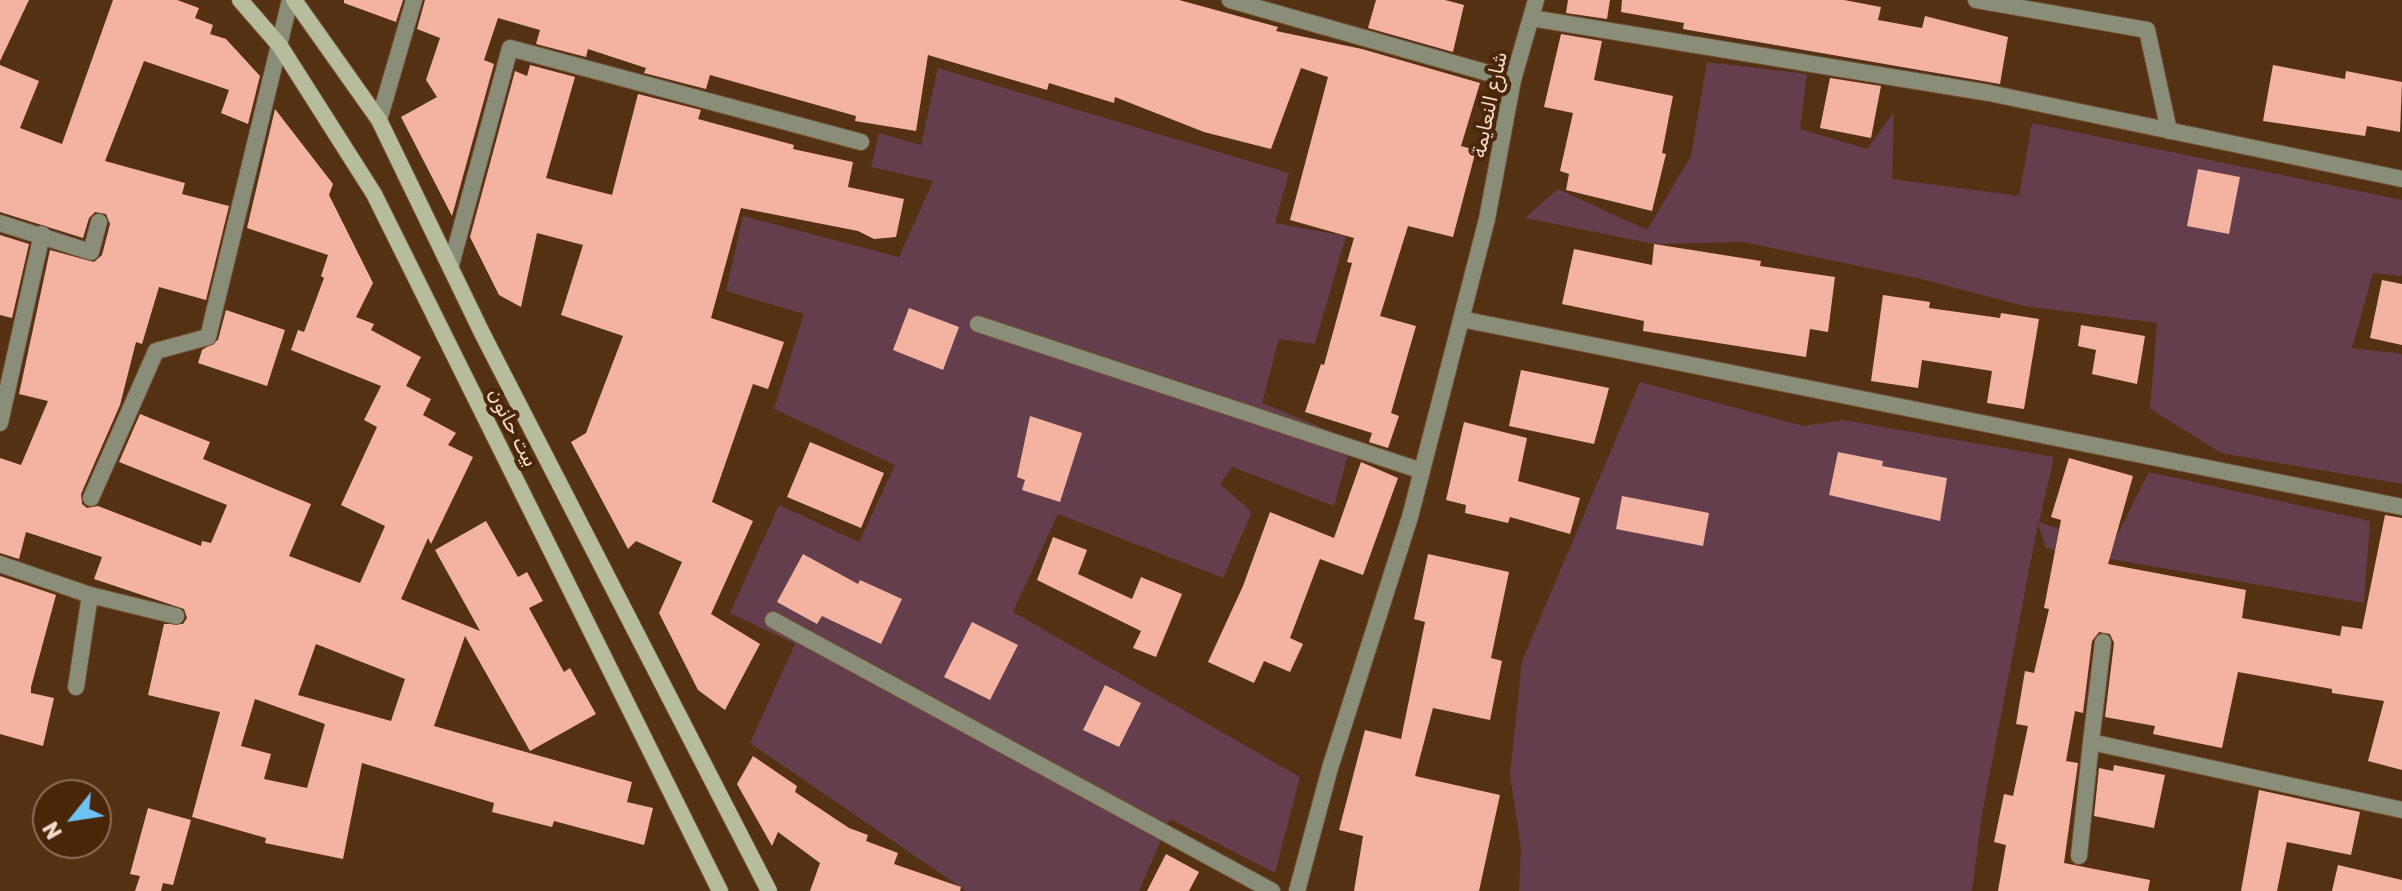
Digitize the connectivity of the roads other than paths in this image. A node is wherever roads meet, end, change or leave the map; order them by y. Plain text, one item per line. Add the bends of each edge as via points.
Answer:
1 (240, 0) edge
2 (292, 0) edge
3 (414, 0) edge
4 (1230, 0) edge
5 (1536, 0) edge
6 (1976, 0) edge
7 (1531, 18) junction
8 (280, 46) junction
9 (1513, 80) junction
10 (379, 120) junction
11 (2169, 131) junction
12 (861, 142) dead end
13 (2402, 179) edge
14 (99, 222) dead end
15 (0, 223) edge
16 (42, 234) junction
17 (451, 265) junction
18 (1461, 319) junction
19 (978, 324) dead end
20 (0, 423) edge
21 (1422, 471) junction
22 (91, 498) dead end
23 (2402, 507) edge
24 (0, 564) edge
25 (90, 595) junction
26 (176, 616) dead end
27 (773, 620) dead end
28 (2103, 642) dead end
29 (76, 687) dead end
30 (2091, 742) junction
31 (2402, 810) edge
32 (2079, 856) dead end
33 (720, 891) edge
34 (769, 891) edge
35 (1272, 891) edge
36 (1297, 891) edge

1 - 8 main road, بيت حانون
2 - 8 street
2 - 10 main road, بيت حانون
3 - 10 street
4 - 9 street
5 - 7 street, شارع النعايمة
6 - 11 street via 2147,30
7 - 9 street, شارع النعايمة
7 - 11 street via 1957,88
8 - 22 street via 208,337 156,351
8 - 33 main road, بيت حانون via 374,194
9 - 18 street, شارع النعايمة via 1487,219
10 - 17 main road, بيت حانون
11 - 13 street
12 - 17 street via 510,48
14 - 16 street via 91,252
15 - 16 street
16 - 20 street
17 - 34 main road, بيت حانون
18 - 21 street, شارع النعايمة
18 - 23 street
19 - 21 street
21 - 36 street, شارع النعايمة
24 - 25 street
25 - 26 street
25 - 29 street
27 - 35 street
28 - 30 street
30 - 31 street
30 - 32 street

